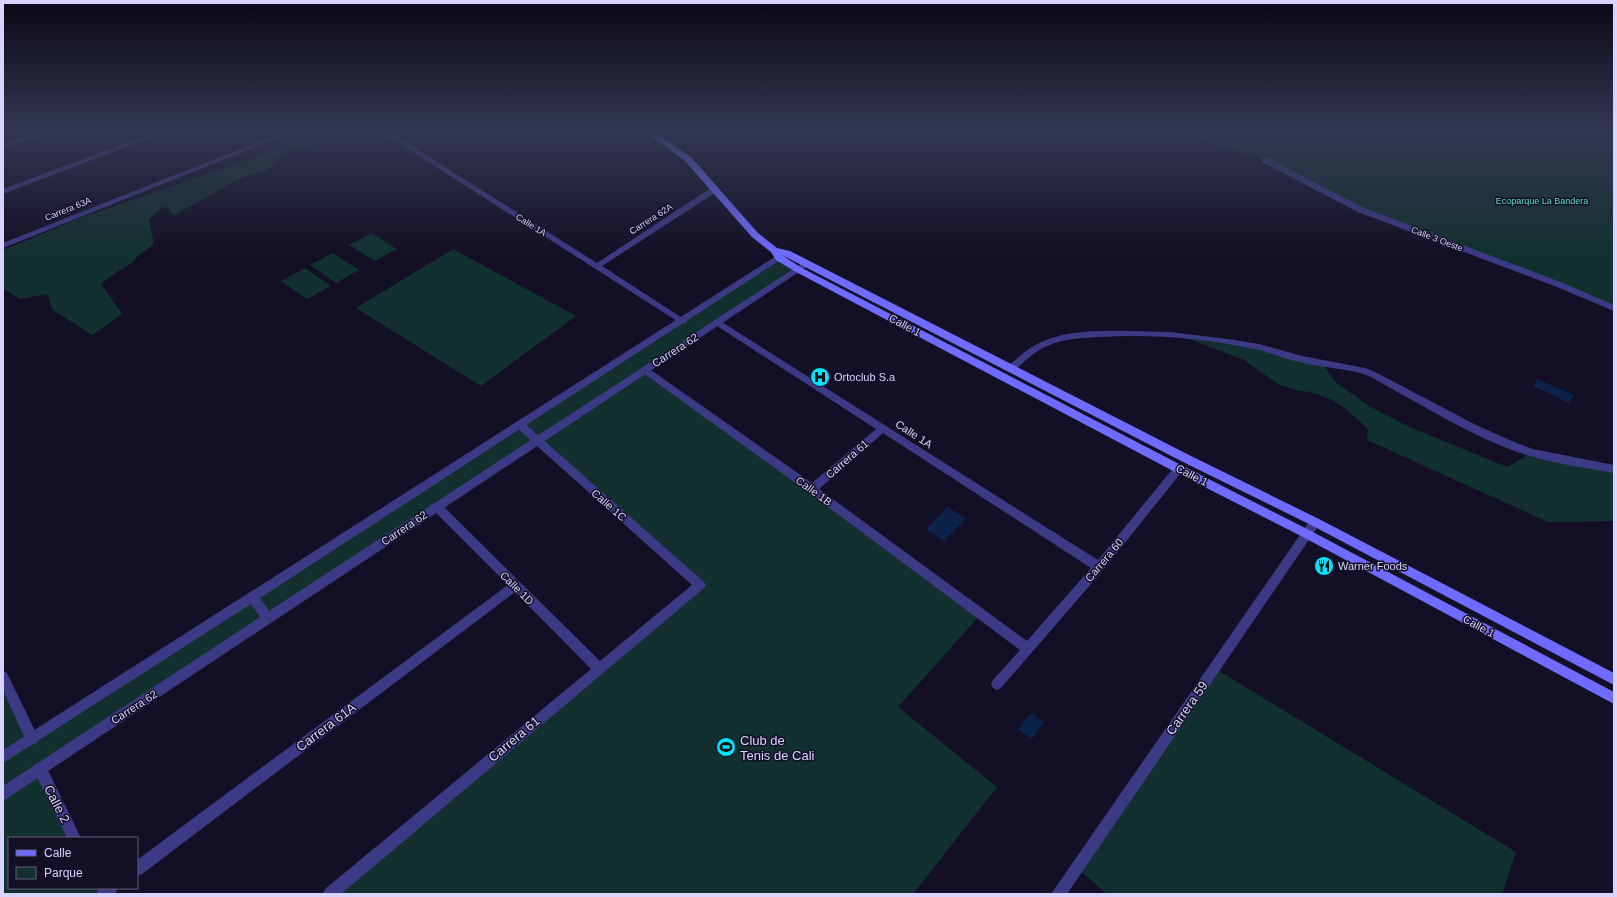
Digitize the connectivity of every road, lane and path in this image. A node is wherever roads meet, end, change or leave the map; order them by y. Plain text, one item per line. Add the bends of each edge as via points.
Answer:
1 (59, 171) edge
2 (192, 171) edge
3 (446, 171) edge
4 (699, 171) edge
5 (1286, 171) edge
6 (715, 189) junction
7 (3, 192) edge
8 (3, 246) edge
9 (774, 250) junction
10 (787, 253) junction
11 (779, 258) junction
12 (597, 266) junction
13 (803, 267) junction
14 (1614, 308) edge
15 (683, 321) junction
16 (717, 322) junction
17 (1012, 368) junction
18 (645, 370) junction
19 (520, 425) junction
20 (883, 428) junction
21 (536, 441) junction
22 (1179, 469) junction
23 (1614, 469) edge
24 (812, 489) junction
25 (436, 507) junction
26 (1315, 522) junction
27 (1307, 534) junction
28 (1099, 567) junction
29 (700, 585) joint
30 (515, 586) junction
31 (252, 597) junction
32 (268, 618) junction
33 (1028, 649) junction
34 (598, 668) junction
35 (3, 677) edge
36 (1614, 679) edge
37 (997, 684) dead end
38 (1614, 698) edge
39 (32, 739) junction
40 (3, 757) edge
41 (40, 769) junction
42 (3, 794) edge
43 (74, 837) edge
44 (138, 868) edge
45 (330, 894) edge
46 (1058, 894) edge

1 - 7 street
2 - 8 street, Carrera 63A
3 - 12 street, Calle 1A
4 - 6 main road, Calle 1
5 - 14 street, Calle 3 Oeste via 1361,210
6 - 9 main road, Calle 1 via 755,235
6 - 12 street, Carrera 62A
9 - 10 main road, Calle 1
9 - 11 main road, Calle 1
10 - 11 street, Carrera 62
10 - 13 main road, Calle 1
11 - 13 main road, Calle 1
11 - 15 street, Carrera 62
12 - 15 street, Calle 1A
13 - 16 street, Carrera 62
13 - 17 main road, Calle 1
13 - 22 main road, Calle 1
15 - 19 street, Carrera 62
16 - 18 street, Carrera 62
16 - 20 street, Calle 1A
17 - 23 street via 1042,344 1058,338 1076,336 1125,332 1205,338 1249,345 1292,357 1360,370 1496,440 1532,453
17 - 26 main road, Calle 1
18 - 21 street, Carrera 62
18 - 24 street, Calle 1B
19 - 21 street, Calle 1C
19 - 31 street, Carrera 62
20 - 24 street, Carrera 61
20 - 28 street, Calle 1A
21 - 25 street, Carrera 62
21 - 29 street, Calle 1C
22 - 27 main road, Calle 1
22 - 28 street, Carrera 60
24 - 33 street, Calle 1B
25 - 30 street, Calle 1D
25 - 32 street, Carrera 62
26 - 27 street, Carrera 59
26 - 36 main road, Calle 1
27 - 38 main road, Calle 1
27 - 46 street, Carrera 59
28 - 33 street, Carrera 60
29 - 34 street, Carrera 61
30 - 34 street, Calle 1D
30 - 44 street, Carrera 61A
31 - 32 street
31 - 39 street, Carrera 62
32 - 41 street, Carrera 62
33 - 37 street, Carrera 60
34 - 45 street, Carrera 61
35 - 39 street
39 - 40 street, Carrera 62
41 - 42 street, Carrera 62
41 - 43 street, Calle 2

